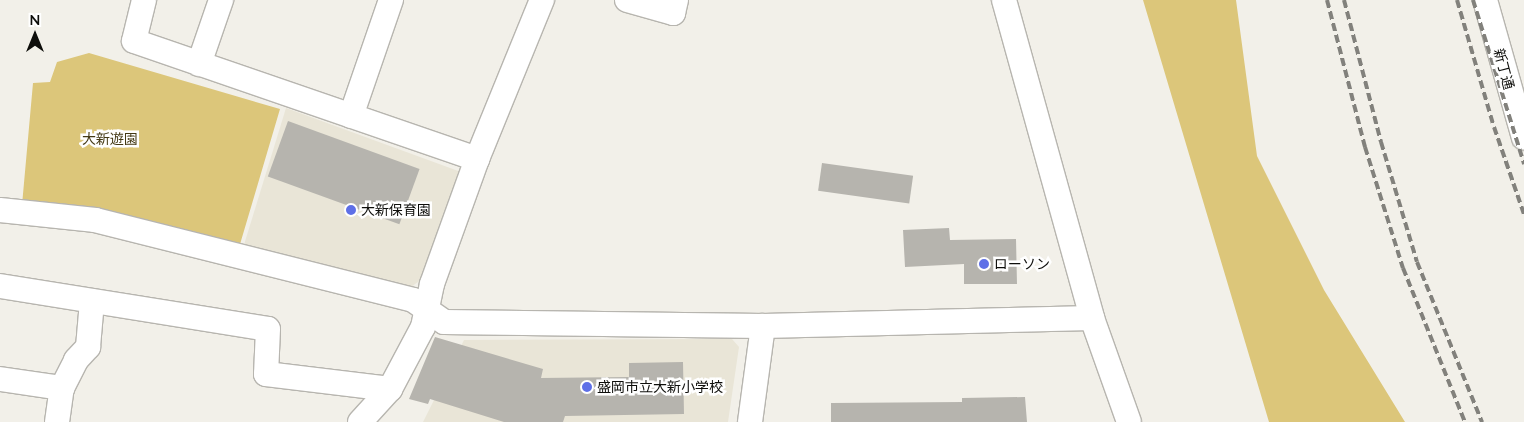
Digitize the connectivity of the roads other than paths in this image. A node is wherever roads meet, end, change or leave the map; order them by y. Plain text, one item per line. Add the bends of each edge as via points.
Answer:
1 (144, 0) edge
2 (221, 0) edge
3 (391, 0) edge
4 (542, 0) edge
5 (627, 0) edge
6 (676, 0) edge
7 (1004, 0) edge
8 (1485, 0) edge
9 (199, 64) junction
10 (351, 116) junction
11 (1524, 138) edge
12 (477, 159) junction
13 (0, 210) edge
14 (0, 286) edge
15 (92, 300) junction
16 (429, 309) junction
17 (1092, 318) junction
18 (764, 326) junction
19 (0, 379) edge
20 (62, 388) junction
21 (390, 389) junction
22 (57, 422) edge
23 (360, 422) edge
24 (750, 422) edge
25 (1129, 422) edge

1 - 9 street via 134,41
2 - 9 street
3 - 10 street
4 - 12 street
5 - 6 street via 672,13
7 - 17 street
8 - 11 street, 新丁通
9 - 10 street
10 - 12 street
12 - 16 street via 432,284
13 - 16 street via 95,220 413,300
14 - 15 street
15 - 20 street via 88,347 76,360
15 - 21 street via 268,329 266,374
16 - 18 street via 444,322
16 - 21 street
17 - 18 street
17 - 25 street
18 - 24 street
19 - 20 street
20 - 22 street
21 - 23 street

